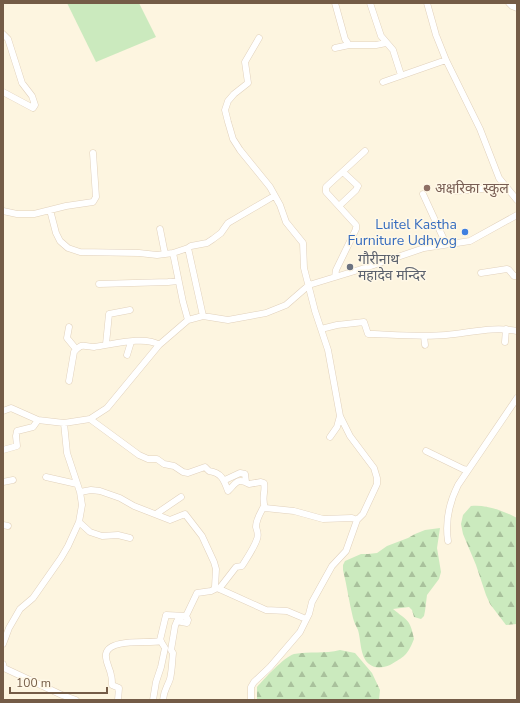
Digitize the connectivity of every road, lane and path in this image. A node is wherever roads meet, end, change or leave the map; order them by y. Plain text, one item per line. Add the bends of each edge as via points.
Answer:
1 (335, 3) edge
2 (370, 3) edge
3 (427, 3) edge
4 (509, 3) edge
5 (517, 8) edge
6 (3, 34) edge
7 (259, 38) dead end
8 (386, 43) junction
9 (349, 45) junction
10 (335, 48) dead end
11 (446, 60) junction
12 (401, 75) junction
13 (383, 82) dead end
14 (3, 92) edge
15 (365, 151) dead end
16 (93, 153) dead end
17 (343, 172) junction
18 (507, 187) junction
19 (456, 191) dead end
20 (423, 194) dead end
21 (274, 196) junction
22 (517, 200) edge
23 (339, 206) junction
24 (50, 210) junction
25 (3, 211) edge
26 (517, 217) edge
27 (160, 229) dead end
28 (446, 244) junction
29 (188, 248) junction
30 (172, 253) junction
31 (165, 254) junction
32 (480, 273) dead end
33 (517, 276) edge
34 (335, 277) junction
35 (178, 280) junction
36 (100, 284) dead end
37 (309, 285) junction
38 (130, 310) dead end
39 (203, 316) junction
40 (188, 320) junction
41 (69, 327) dead end
42 (321, 329) junction
43 (506, 329) junction
44 (517, 331) edge
45 (424, 336) junction
46 (131, 342) junction
47 (505, 342) dead end
48 (106, 344) junction
49 (159, 345) junction
50 (425, 345) dead end
51 (76, 349) junction
52 (127, 355) dead end
53 (69, 381) dead end
54 (517, 398) edge
55 (3, 411) edge
56 (340, 416) junction
57 (90, 419) junction
58 (38, 420) junction
59 (64, 423) junction
60 (330, 437) dead end
61 (3, 450) edge
62 (426, 451) dead end
63 (468, 470) junction
64 (46, 477) dead end
65 (13, 480) dead end
66 (225, 480) junction
67 (3, 482) edge
68 (246, 482) junction
69 (77, 484) junction
70 (80, 492) junction
71 (181, 497) dead end
72 (264, 506) junction
73 (156, 514) junction
74 (358, 520) junction
75 (79, 522) junction
76 (130, 538) dead end
77 (448, 541) dead end
78 (218, 588) junction
79 (186, 616) junction
80 (306, 619) junction
81 (161, 641) junction
82 (3, 644) edge
83 (3, 666) edge
84 (76, 700) edge
85 (118, 700) edge
86 (153, 700) edge
87 (163, 700) edge
88 (251, 700) edge

1 - 9 street
2 - 8 street via 381,36
3 - 11 street
4 - 5 street
6 - 14 street via 8,39 22,83 36,105 33,108
7 - 21 street via 245,62 248,83 228,100 225,110 233,139
8 - 9 street
8 - 12 street via 393,50
9 - 10 street
11 - 12 street
11 - 18 street via 480,129 499,178
12 - 13 street
15 - 17 street
16 - 24 street via 96,197 93,202
17 - 23 street via 326,187 326,192
17 - 23 street via 358,186
18 - 19 street
18 - 22 street
20 - 28 street
21 - 29 street via 228,224 207,243
21 - 37 street via 286,222 303,243 304,268
23 - 34 street via 354,221 356,230
24 - 25 street via 34,214
24 - 31 street via 56,233 68,248 80,252
26 - 28 street via 470,241
27 - 31 street
28 - 34 street via 424,248
29 - 30 street
29 - 39 street
30 - 31 street
30 - 35 street
32 - 33 street via 507,269
34 - 37 street
35 - 36 street
35 - 40 street
37 - 39 street via 286,305 266,313 228,320
37 - 42 street
38 - 48 street via 109,314
39 - 40 street
40 - 49 street
41 - 51 street via 66,338
42 - 45 street via 364,322 368,334
42 - 56 street via 328,350
43 - 44 street
43 - 45 street
43 - 47 street
45 - 50 street
46 - 48 street
46 - 49 street via 149,340
46 - 52 street
48 - 51 street
49 - 57 street via 107,408
51 - 53 street
54 - 63 street
55 - 58 street via 11,408
56 - 60 street
56 - 74 street via 350,436 374,468 377,478 377,484
57 - 59 street
57 - 66 street via 139,455 157,459 188,473 205,467
58 - 59 street
58 - 61 street via 33,427 17,431 17,446
59 - 69 street via 68,453
62 - 63 street
63 - 77 street via 452,496 446,529
64 - 69 street
65 - 67 street
66 - 68 street via 240,473 245,474
66 - 68 street via 228,491 239,480
68 - 72 street via 264,483
69 - 70 street
70 - 73 street via 100,491 121,503
70 - 75 street via 82,505
71 - 73 street
72 - 74 street via 323,519
72 - 78 street via 257,519 257,539 249,555 242,566 236,566
73 - 78 street via 170,520 185,514 202,536 214,562 215,587
74 - 80 street via 346,551 332,566 312,602
75 - 76 street via 90,532 102,536 118,535
75 - 82 street via 61,558 8,628
78 - 79 street via 197,592
78 - 80 street via 266,610 287,611
79 - 81 street via 166,615
79 - 87 street via 187,622 177,621 175,626 171,650 172,668
80 - 88 street via 300,632 254,682 251,687
81 - 85 street via 124,643 110,647 106,653 106,662 112,685 118,688
81 - 86 street via 165,648
83 - 84 street

